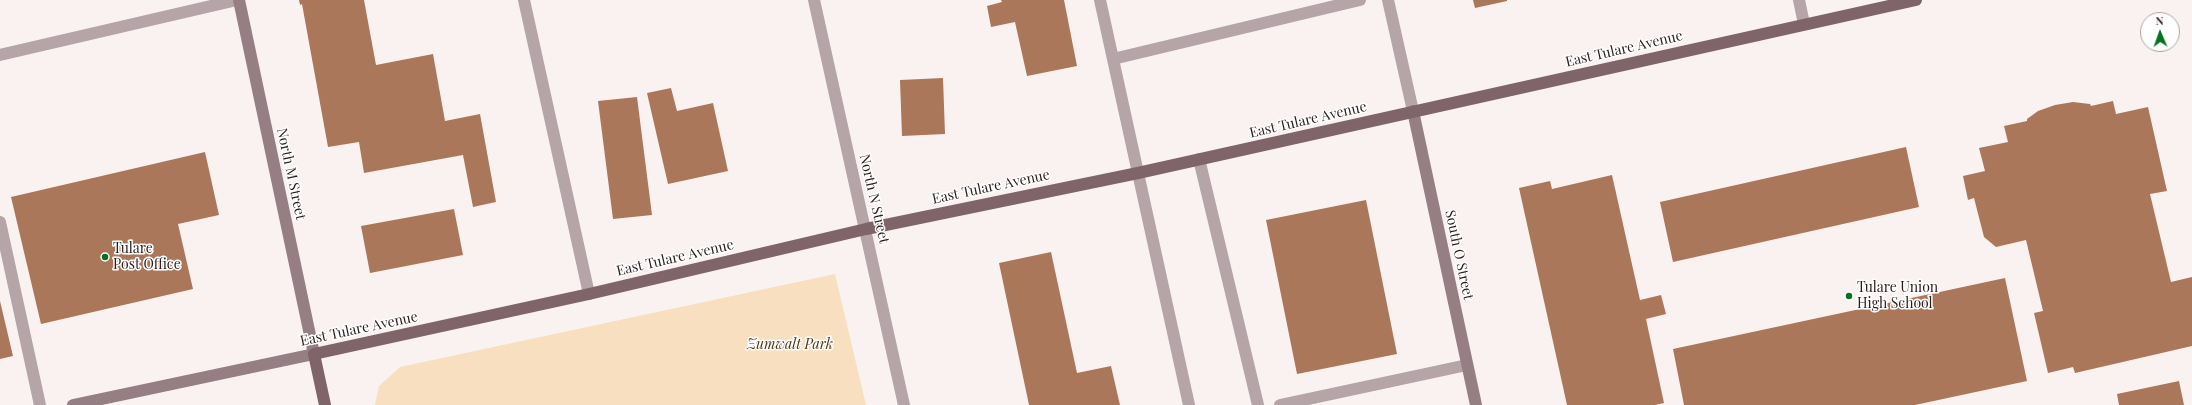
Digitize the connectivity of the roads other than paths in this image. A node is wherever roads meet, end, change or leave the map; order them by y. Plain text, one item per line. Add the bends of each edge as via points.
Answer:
1 (238, 0) edge
2 (524, 0) edge
3 (814, 0) edge
4 (1100, 0) edge
5 (1360, 0) edge
6 (1388, 0) edge
7 (1799, 0) edge
8 (1916, 0) edge
9 (1804, 24) junction
10 (0, 55) edge
11 (1113, 59) junction
12 (1413, 112) junction
13 (1199, 159) junction
14 (1138, 173) junction
15 (0, 222) edge
16 (866, 229) junction
17 (589, 294) junction
18 (314, 354) junction
19 (1467, 365) junction
20 (40, 405) edge
21 (73, 405) edge
22 (325, 405) edge
23 (904, 405) edge
24 (1189, 405) edge
25 (1258, 405) edge
26 (1280, 405) edge
27 (1476, 405) edge

1 - 10 street
1 - 18 main road, North M Street
2 - 17 street
3 - 16 street, North N Street
4 - 11 street
5 - 11 street
6 - 12 street
7 - 9 street
8 - 9 main road, East Tulare Avenue
9 - 12 main road, East Tulare Avenue
11 - 14 street
12 - 13 main road, East Tulare Avenue
12 - 19 main road, South O Street
13 - 14 main road, East Tulare Avenue
13 - 25 street
14 - 16 main road, East Tulare Avenue
14 - 24 street
15 - 20 street
16 - 17 main road, East Tulare Avenue
16 - 23 street, North N Street
17 - 18 main road, East Tulare Avenue
18 - 21 main road, East Tulare Avenue
18 - 22 main road
19 - 26 street
19 - 27 main road, South O Street

